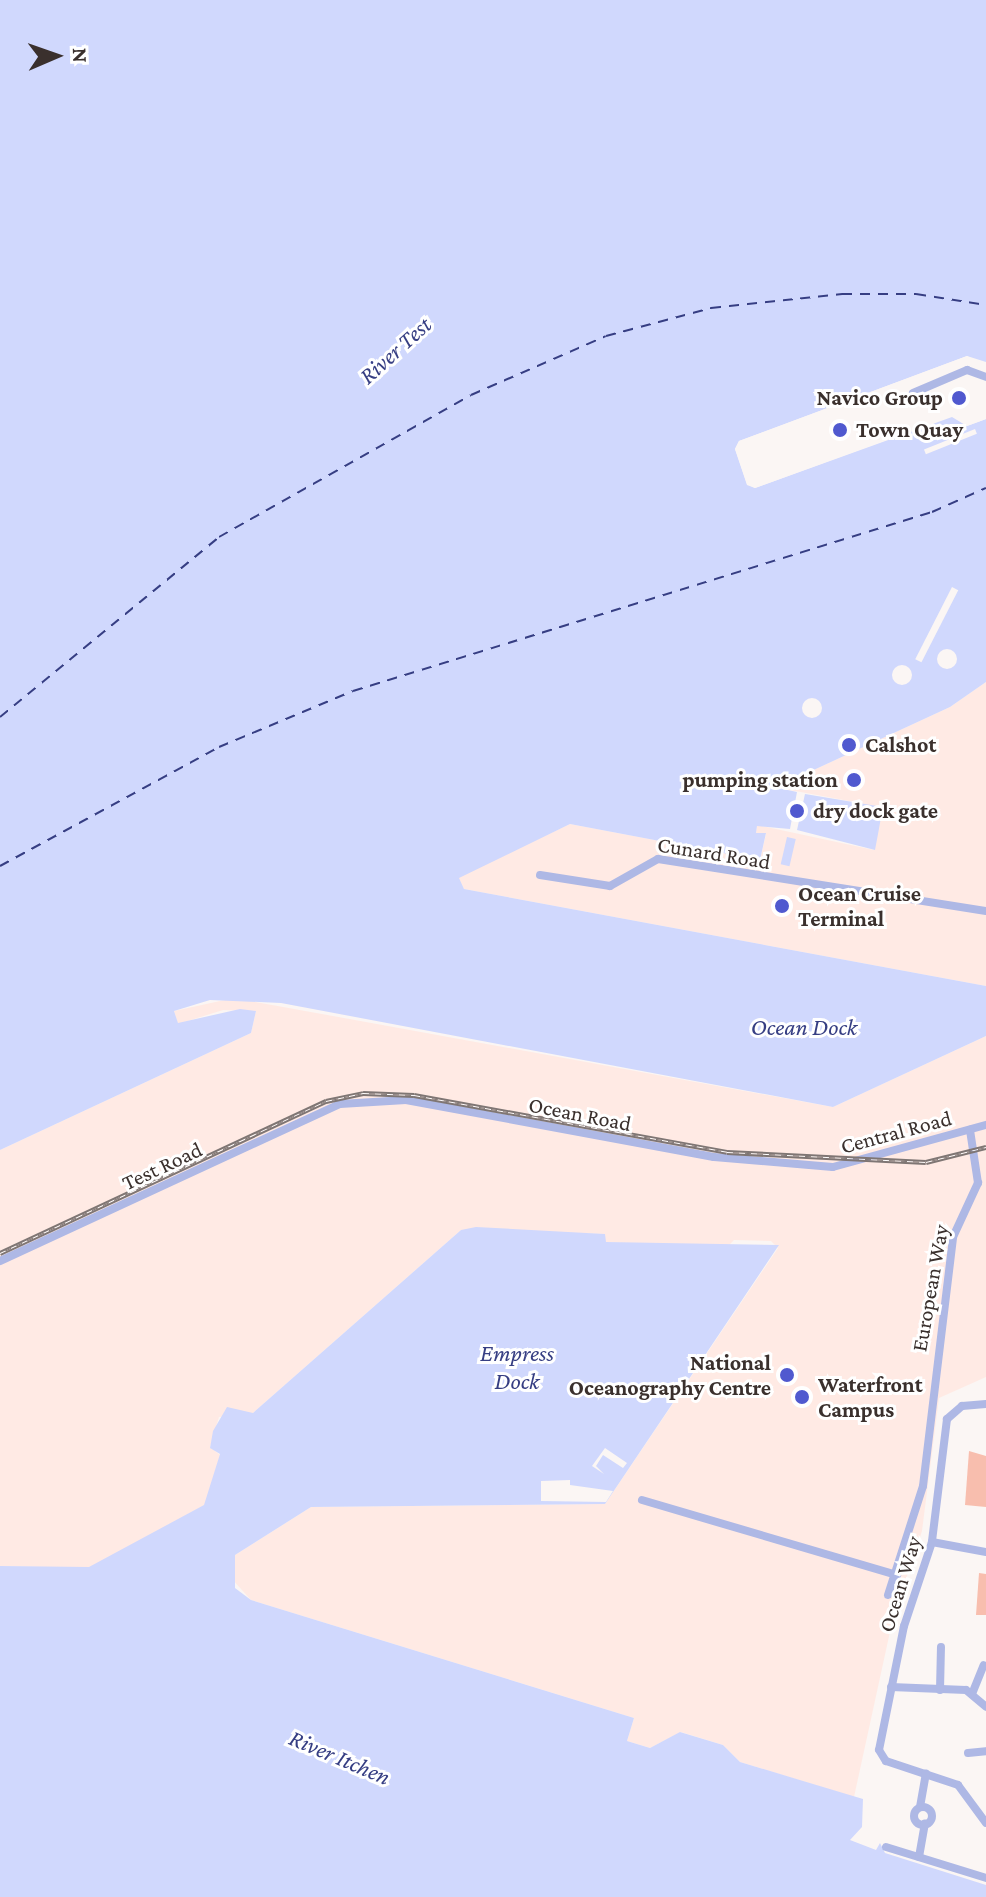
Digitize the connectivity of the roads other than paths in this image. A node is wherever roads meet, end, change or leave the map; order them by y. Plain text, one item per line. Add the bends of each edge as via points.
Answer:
1 (986, 377) edge
2 (913, 393) dead end
3 (540, 875) dead end
4 (986, 911) edge
5 (340, 1104) joint
6 (986, 1125) edge
7 (970, 1130) junction
8 (815, 1165) joint
9 (0, 1261) edge
10 (986, 1404) edge
11 (642, 1500) dead end
12 (932, 1542) junction
13 (986, 1552) edge
14 (897, 1575) junction
15 (888, 1595) dead end
16 (941, 1647) dead end
17 (984, 1665) dead end
18 (891, 1687) junction
19 (940, 1690) junction
20 (972, 1694) junction
21 (986, 1707) edge
22 (986, 1751) edge
23 (968, 1753) dead end
24 (926, 1774) junction
25 (986, 1823) edge
26 (886, 1847) dead end
27 (919, 1857) junction
28 (986, 1878) edge

1 - 2 street via 967,370
3 - 4 street, Cunard Road via 610,886 658,859
5 - 8 street, Ocean Road via 406,1100 714,1157
5 - 9 street, Test Road
6 - 7 street, Central Road
7 - 8 street, Central Road via 855,1165
7 - 14 street, European Way via 978,1183 953,1237 923,1486
10 - 12 street, Ocean Way via 962,1406 947,1419
11 - 14 street
12 - 13 street
12 - 18 street, Ocean Way
14 - 15 street, European Way
16 - 19 street
17 - 20 street
18 - 19 street via 930,1695
18 - 24 street, Ocean Way via 880,1755
19 - 20 street
20 - 21 street
22 - 23 street
24 - 25 street via 961,1787
24 - 27 street via 914,1818 925,1824
26 - 27 street
27 - 28 street

